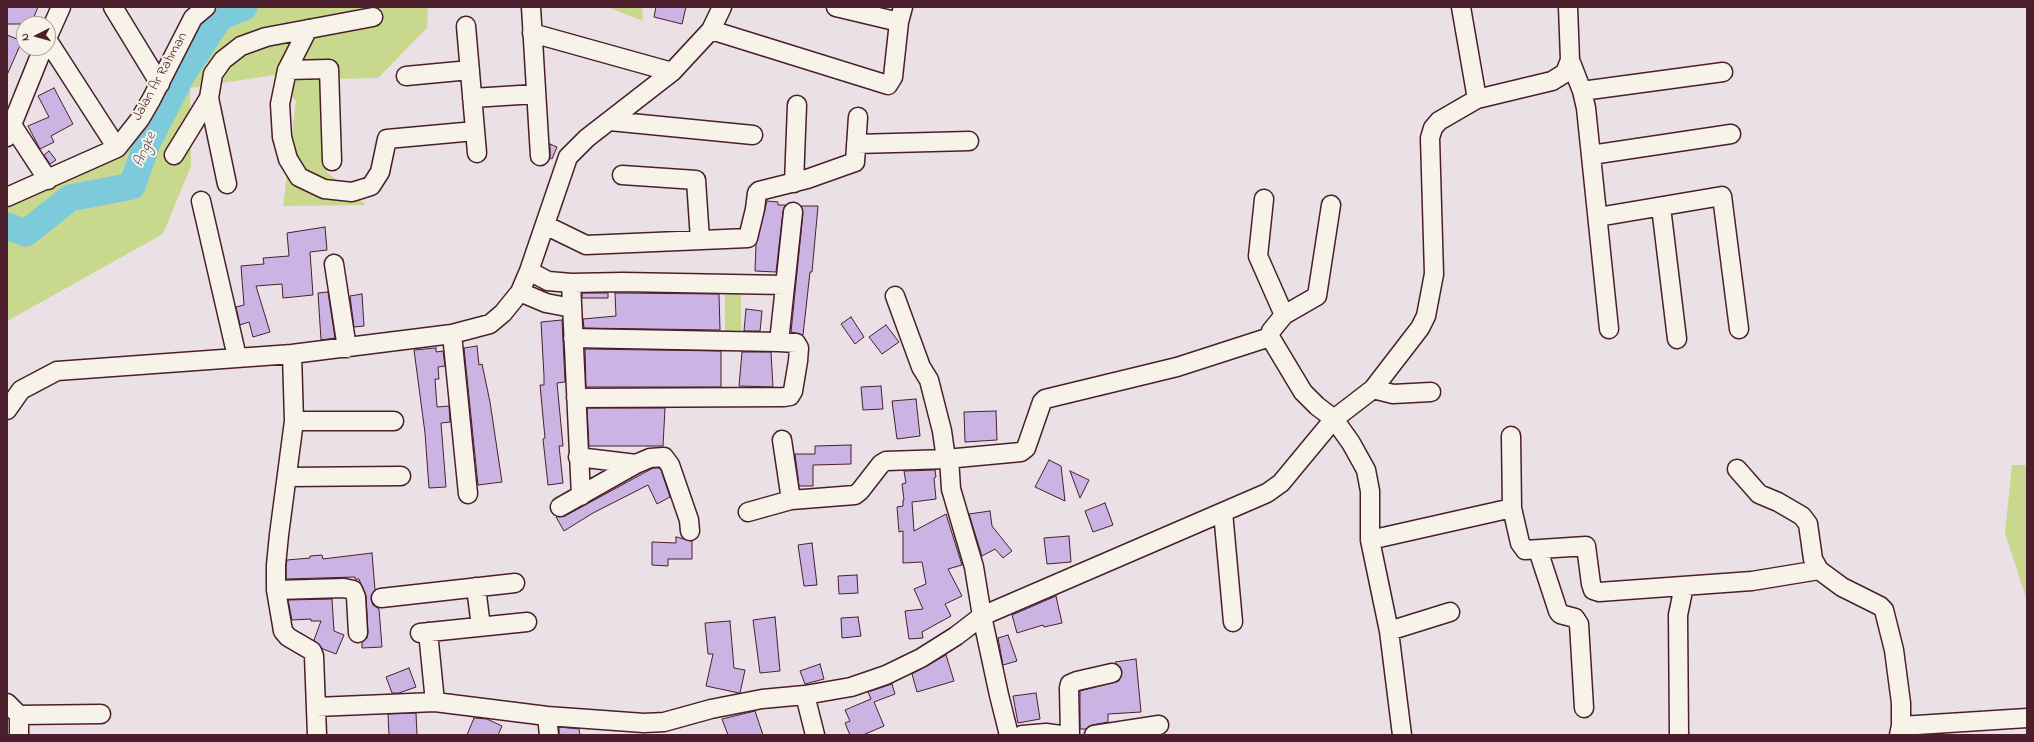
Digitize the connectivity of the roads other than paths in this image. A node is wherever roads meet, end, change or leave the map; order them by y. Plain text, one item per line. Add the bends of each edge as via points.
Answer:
1 (61, 7) edge
2 (112, 7) edge
3 (531, 7) edge
4 (722, 7) edge
5 (1461, 7) edge
6 (1568, 7) edge
7 (846, 9) edge
8 (195, 11) edge
9 (901, 14) edge
10 (56, 18) edge
11 (373, 18) dead end
12 (466, 26) dead end
13 (308, 29) junction
14 (711, 30) junction
15 (532, 33) junction
16 (56, 54) edge
17 (40, 56) edge
18 (1570, 60) junction
19 (287, 70) junction
20 (470, 70) junction
21 (672, 72) junction
22 (1723, 72) dead end
23 (406, 76) dead end
24 (160, 84) junction
25 (1582, 91) junction
26 (536, 94) junction
27 (209, 98) junction
28 (472, 98) junction
29 (1477, 99) junction
30 (797, 105) dead end
31 (858, 117) dead end
32 (610, 121) junction
33 (9, 131) edge
34 (475, 131) junction
35 (1731, 134) dead end
36 (753, 135) dead end
37 (969, 141) dead end
38 (856, 144) junction
39 (116, 148) junction
40 (477, 153) dead end
41 (174, 155) dead end
42 (1591, 155) junction
43 (540, 156) dead end
44 (332, 161) dead end
45 (622, 175) dead end
46 (48, 180) junction
47 (794, 183) junction
48 (227, 184) dead end
49 (7, 197) edge
50 (1264, 199) dead end
51 (201, 201) dead end
52 (1331, 205) dead end
53 (1661, 207) junction
54 (793, 212) dead end
55 (1598, 218) junction
56 (545, 224) junction
57 (700, 240) junction
58 (334, 264) dead end
59 (529, 271) junction
60 (571, 283) junction
61 (785, 285) junction
62 (520, 292) junction
63 (895, 296) dead end
64 (572, 308) junction
65 (1284, 315) junction
66 (1609, 329) dead end
67 (1739, 329) dead end
68 (452, 334) junction
69 (1270, 337) junction
70 (573, 338) junction
71 (1677, 339) dead end
72 (779, 342) junction
73 (347, 348) junction
74 (292, 354) junction
75 (237, 357) junction
76 (14, 387) edge
77 (1372, 389) junction
78 (1431, 392) dead end
79 (576, 398) junction
80 (7, 410) edge
81 (1334, 419) junction
82 (294, 421) junction
83 (394, 421) dead end
84 (1511, 436) dead end
85 (782, 440) dead end
86 (578, 457) junction
87 (947, 459) junction
88 (636, 464) junction
89 (1737, 468) dead end
90 (401, 476) dead end
91 (288, 477) junction
92 (468, 494) dead end
93 (581, 496) junction
94 (791, 500) junction
95 (560, 508) dead end
96 (1512, 508) junction
97 (748, 512) dead end
98 (1224, 512) junction
99 (690, 531) dead end
100 (1370, 540) junction
101 (1538, 550) junction
102 (1819, 570) junction
103 (515, 583) dead end
104 (1684, 586) junction
105 (476, 588) junction
106 (276, 590) junction
107 (382, 598) dead end
108 (1450, 612) dead end
109 (982, 616) junction
110 (527, 622) dead end
111 (1233, 622) dead end
112 (481, 627) junction
113 (1389, 631) junction
114 (358, 633) dead end
115 (1112, 673) dead end
116 (805, 695) junction
117 (435, 702) junction
118 (316, 707) junction
119 (1584, 708) dead end
120 (13, 709) edge
121 (102, 714) dead end
122 (547, 716) junction
123 (2027, 718) edge
124 (1159, 725) dead end
125 (1900, 730) edge
126 (20, 735) edge
127 (317, 735) edge
128 (549, 735) edge
129 (815, 735) edge
130 (1009, 735) edge
131 (1022, 735) edge
132 (1061, 735) edge
133 (1070, 735) edge
134 (1094, 735) edge
135 (1402, 735) edge
136 (1679, 735) edge

1 - 10 street
2 - 24 street
3 - 15 street
4 - 14 street
5 - 29 street
6 - 18 street
7 - 9 street
8 - 24 street, Jalan Ar Rahman
9 - 14 street via 893,77 888,85
11 - 13 street
12 - 20 street
13 - 19 street
13 - 27 street via 266,37 241,46 223,60 213,74
14 - 21 street
15 - 21 street
15 - 26 street
16 - 39 street
17 - 33 street
18 - 25 street
18 - 29 street via 1565,73 1552,82
19 - 34 street via 280,104 282,136 288,159 299,177 324,189 352,192 371,186 380,172 387,139
19 - 44 street via 329,69
20 - 23 street
20 - 28 street
21 - 32 street
22 - 25 street
24 - 39 street, Jalan Ar Rahman via 140,118
25 - 42 street
26 - 28 street
26 - 43 street
27 - 41 street
27 - 48 street
28 - 34 street
29 - 77 street via 1433,128 1430,138 1434,274 1430,303 1420,328
30 - 47 street
31 - 38 street
32 - 36 street
32 - 56 street via 568,157
33 - 46 street
34 - 40 street
35 - 42 street
37 - 38 street
38 - 47 street via 855,162
39 - 46 street, Jalan Ar Rahman
42 - 55 street
45 - 57 street via 696,180
46 - 49 street, Jalan Ar Rahman
47 - 57 street via 762,189 757,193 748,238
50 - 65 street via 1258,256
51 - 75 street
52 - 65 street via 1317,296
53 - 55 street
53 - 67 street via 1722,196
53 - 71 street
54 - 61 street
55 - 66 street
56 - 57 street via 586,245
56 - 59 street
58 - 73 street
59 - 60 street via 548,281
59 - 62 street
60 - 61 street
60 - 64 street
61 - 72 street
62 - 64 street via 546,303
62 - 68 street via 490,324
63 - 87 street via 929,380
64 - 70 street
65 - 69 street via 1271,331
68 - 73 street
68 - 92 street
69 - 81 street via 1303,392
69 - 87 street via 1176,367 1050,397 1042,402 1026,448 1022,452
70 - 72 street
70 - 79 street
72 - 79 street via 796,343 799,348 793,391 790,396
73 - 74 street
74 - 75 street
74 - 82 street
75 - 76 street via 57,371
76 - 80 street
77 - 78 street via 1393,394
77 - 81 street
79 - 86 street
81 - 98 street via 1281,483 1267,493
81 - 100 street via 1366,470 1370,491
82 - 83 street
82 - 91 street
84 - 96 street
85 - 94 street
86 - 88 street
86 - 93 street
87 - 94 street via 886,461 855,494
87 - 109 street via 951,489 974,567
88 - 93 street
88 - 99 street via 658,457 668,460
89 - 102 street via 1759,494 1802,516 1808,524 1813,559
90 - 91 street
91 - 106 street via 276,565
93 - 95 street
94 - 97 street
96 - 100 street
96 - 101 street via 1522,548
98 - 109 street
98 - 111 street
100 - 113 street
101 - 104 street via 1586,546 1591,584 1594,590 1599,592
101 - 119 street via 1558,611 1560,614 1575,618 1579,624
102 - 104 street via 1752,581
102 - 125 street via 1842,587 1884,610 1894,650 1901,703
103 - 105 street
104 - 136 street via 1678,615
105 - 107 street
105 - 112 street
106 - 114 street via 353,590 356,597
106 - 118 street via 283,631 288,637 312,651 314,656
108 - 113 street
109 - 116 street via 921,658 886,675 851,687
109 - 130 street
110 - 112 street
112 - 117 street via 424,633
113 - 135 street
115 - 133 street via 1070,684
116 - 122 street via 762,699 664,722 644,723
116 - 129 street
117 - 118 street
117 - 122 street
118 - 127 street
120 - 121 street
120 - 126 street
122 - 128 street
123 - 125 street
124 - 134 street
131 - 132 street

